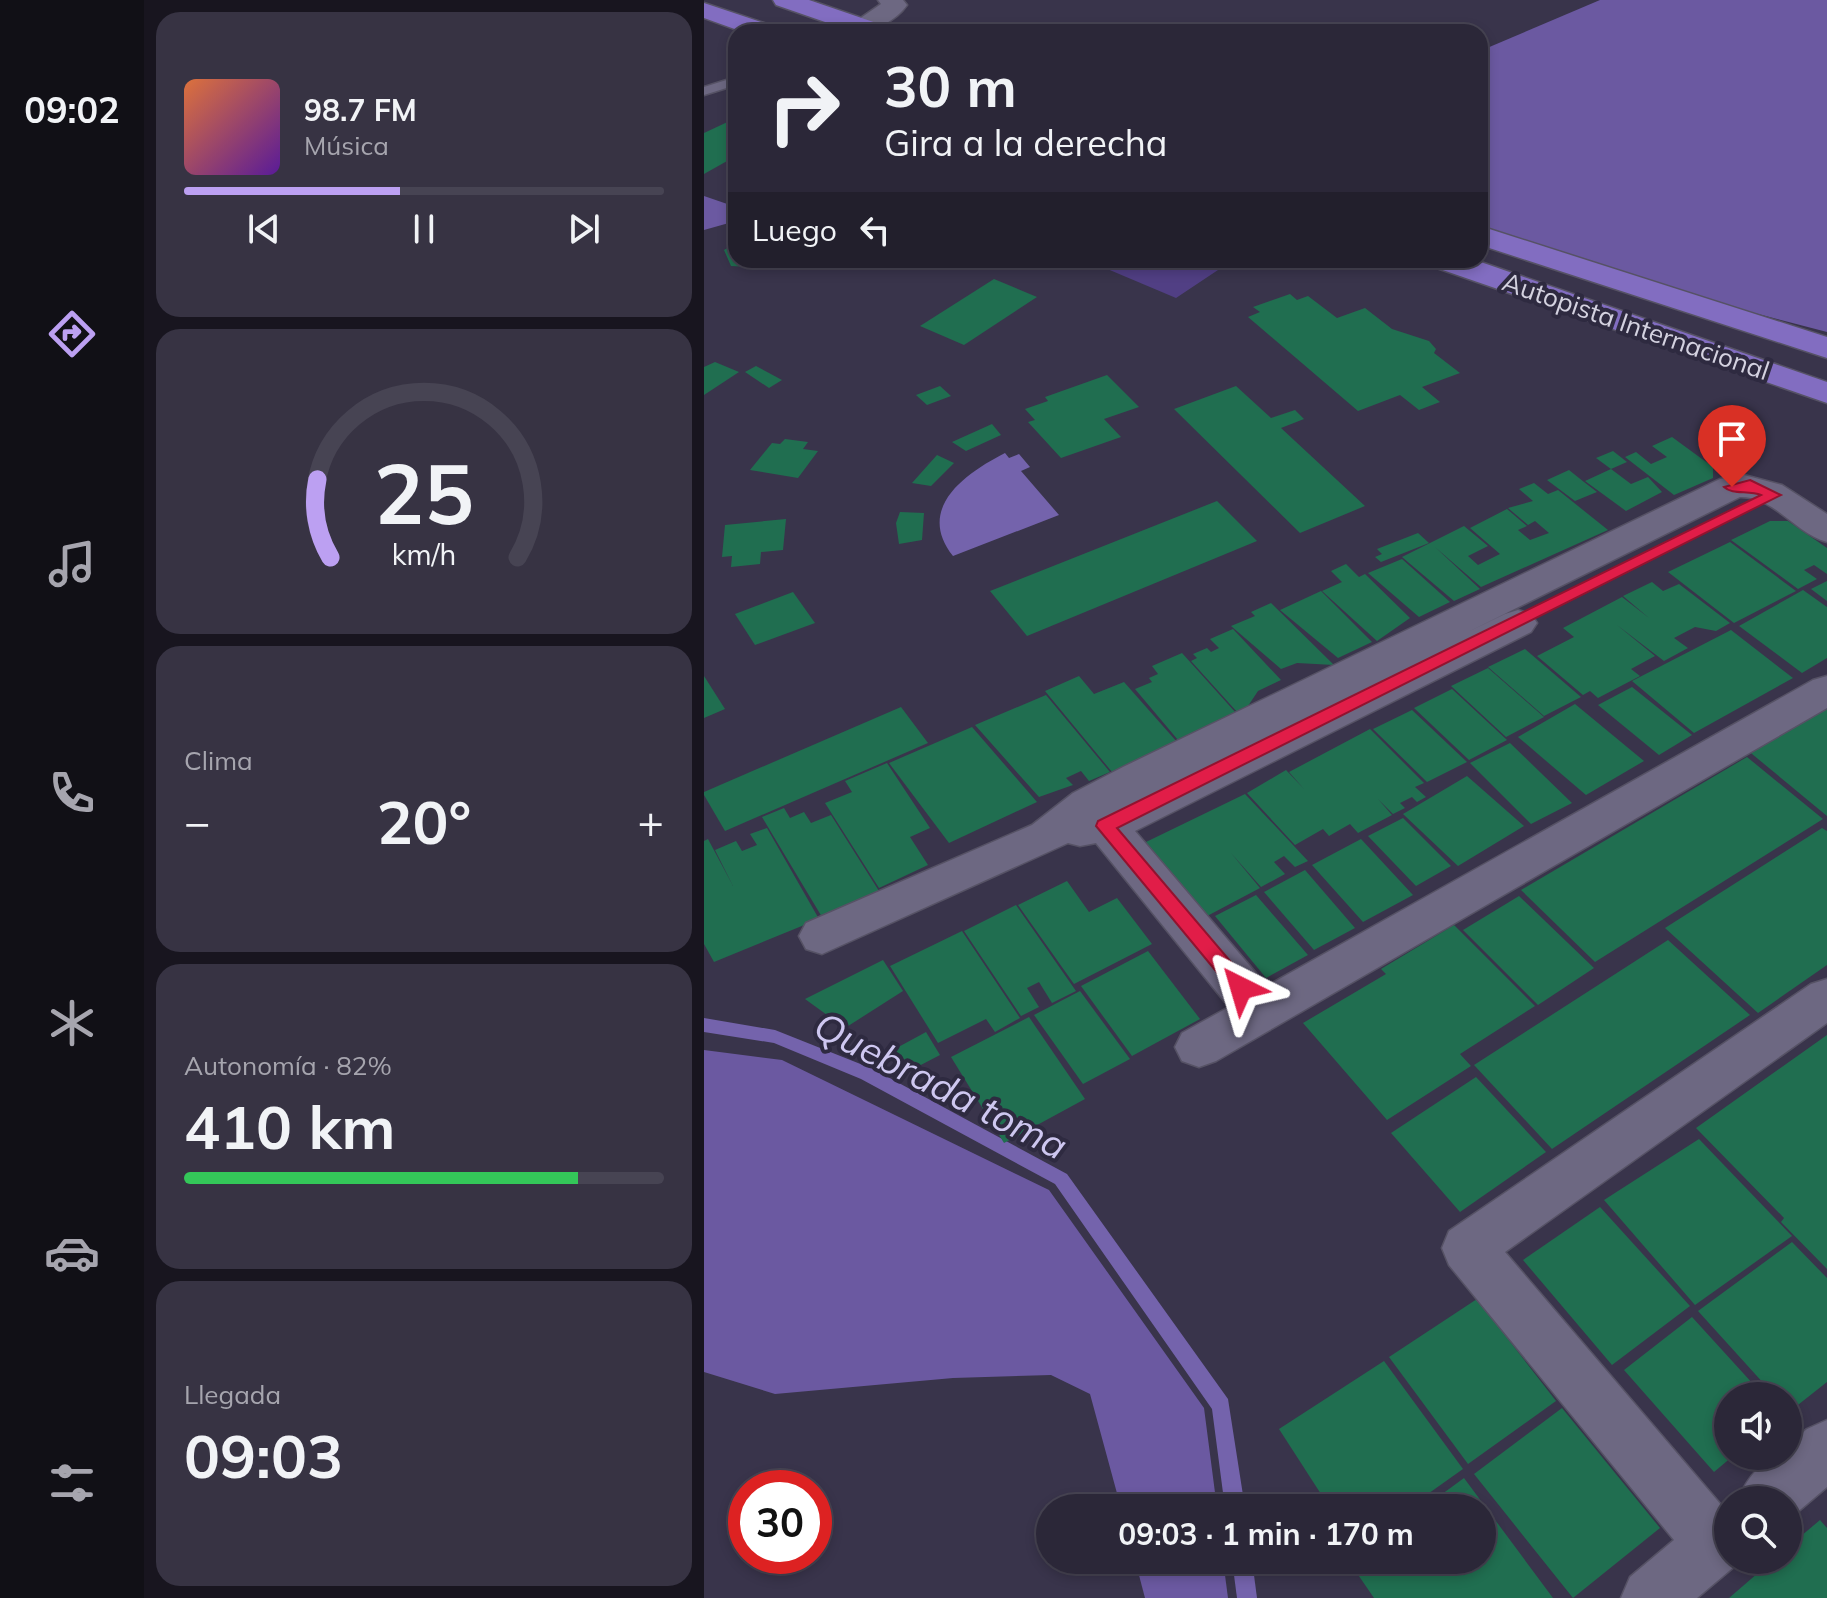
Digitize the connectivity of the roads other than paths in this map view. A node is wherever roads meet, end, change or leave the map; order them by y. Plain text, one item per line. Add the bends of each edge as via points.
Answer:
1 (785, 0) edge
2 (890, 0) edge
3 (704, 10) edge
4 (744, 24) edge
5 (855, 24) edge
6 (875, 24) edge
7 (728, 84) edge
8 (704, 91) edge
9 (1488, 238) edge
10 (1468, 268) edge
11 (1827, 348) edge
12 (1827, 393) edge
13 (1827, 531) edge
14 (1827, 690) edge
15 (1097, 815) junction
16 (822, 936) dead end
17 (1827, 998) edge
18 (1260, 1011) junction
19 (1199, 1047) dead end
20 (1827, 1449) edge
21 (1783, 1486) edge
22 (1714, 1529) edge
23 (1714, 1545) edge
24 (1651, 1598) edge

1 - 5 highway
2 - 6 street via 895,5
3 - 4 highway
7 - 8 lane
9 - 11 highway, Autopista Internacional
10 - 12 highway, Autopista Internacional
13 - 15 street via 1773,495
14 - 18 street
15 - 16 street
15 - 18 street
17 - 22 street via 1468,1248
18 - 19 street
20 - 21 street
23 - 24 street

